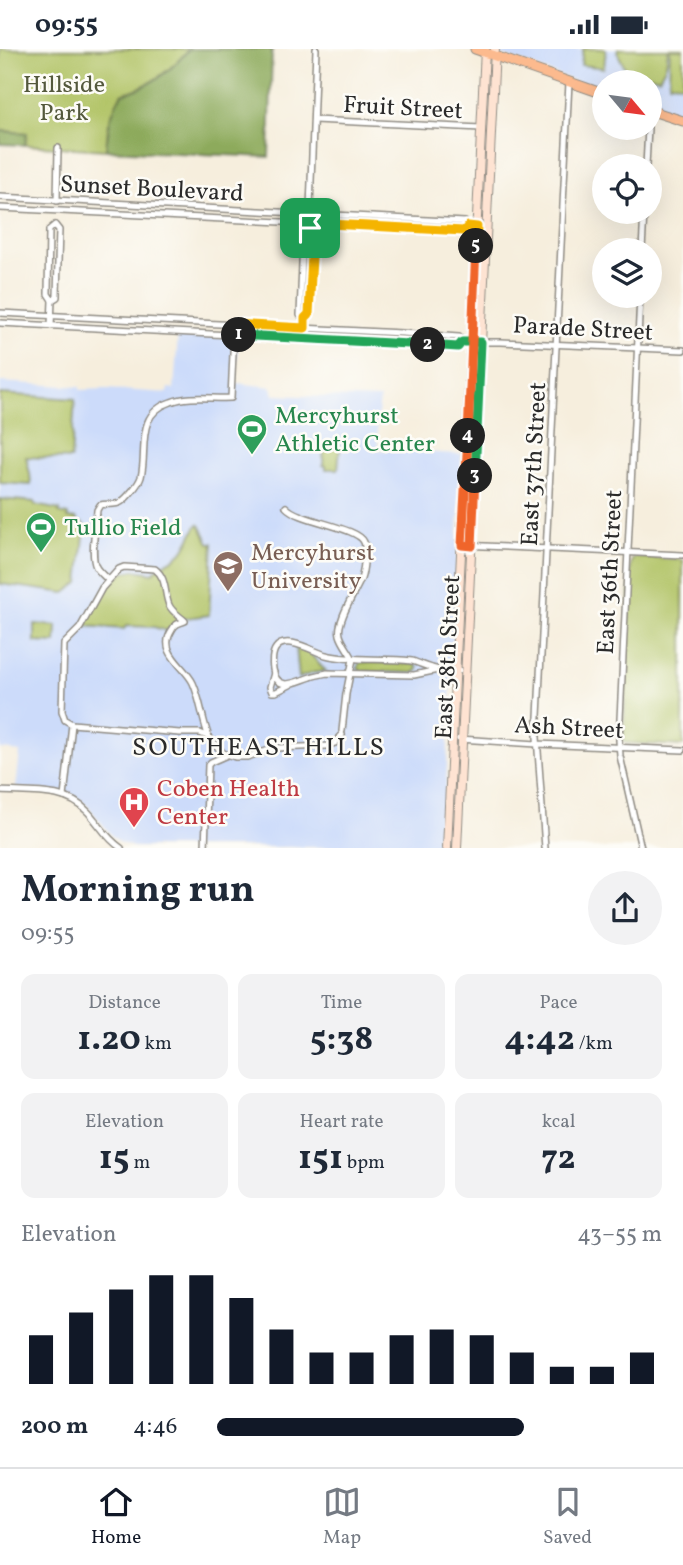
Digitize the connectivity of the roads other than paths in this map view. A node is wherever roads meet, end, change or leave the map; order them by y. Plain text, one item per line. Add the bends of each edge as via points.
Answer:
1 (316, 49) edge
2 (482, 50) edge
3 (495, 53) edge
4 (569, 82) junction
5 (592, 90) edge
6 (662, 114) edge
7 (314, 120) junction
8 (683, 121) edge
9 (482, 128) junction
10 (491, 129) junction
11 (58, 148) dead end
12 (0, 197) edge
13 (57, 200) junction
14 (0, 208) edge
15 (56, 211) junction
16 (310, 214) junction
17 (310, 223) junction
18 (55, 225) junction
19 (477, 227) junction
20 (52, 300) junction
21 (639, 308) edge
22 (0, 313) edge
23 (51, 315) junction
24 (0, 323) edge
25 (234, 324) junction
26 (51, 326) junction
27 (305, 328) junction
28 (234, 335) junction
29 (304, 339) junction
30 (462, 342) junction
31 (476, 342) junction
32 (556, 344) junction
33 (637, 348) junction
34 (683, 350) edge
35 (286, 506) dead end
36 (462, 545) junction
37 (472, 546) junction
38 (547, 549) junction
39 (627, 552) junction
40 (683, 555) edge
41 (108, 580) junction
42 (354, 659) junction
43 (438, 670) junction
44 (461, 671) junction
45 (274, 673) junction
46 (352, 673) junction
47 (289, 685) junction
48 (72, 724) junction
49 (209, 737) junction
50 (458, 739) junction
51 (537, 744) junction
52 (619, 747) junction
53 (683, 750) edge
54 (227, 755) junction
55 (0, 791) edge
56 (64, 797) junction
57 (121, 848) edge
58 (205, 848) edge
59 (447, 848) edge
60 (457, 848) edge
61 (545, 848) edge
62 (640, 848) edge

1 - 7 street
2 - 3 main road
2 - 9 main road, East 38th Street
3 - 4 main road
3 - 10 main road, East 38th Street
4 - 5 main road
4 - 32 street, East 37th Street
6 - 8 main road
7 - 9 street, Fruit Street
7 - 16 street
9 - 10 street, Fruit Street
9 - 19 main road, East 38th Street
10 - 19 main road, East 38th Street
11 - 13 street
12 - 13 street, Sunset Boulevard
13 - 15 street
13 - 16 street, Sunset Boulevard
14 - 15 street, Sunset Boulevard
15 - 17 street, Sunset Boulevard
15 - 18 street
16 - 17 street
16 - 19 street, Sunset Boulevard via 465,222
17 - 19 street, Sunset Boulevard via 464,231
17 - 27 street via 309,234 303,237 300,315 305,318
18 - 20 street via 49,230 48,294
18 - 20 street via 59,230 57,297
19 - 31 main road, East 38th Street
20 - 23 street
21 - 33 street, East 36th Street
22 - 23 street
23 - 25 street
23 - 26 street
24 - 26 street
25 - 27 street
25 - 28 street
26 - 28 street
27 - 29 street
27 - 30 street via 451,336
28 - 29 street
28 - 41 street via 231,398 174,400 155,412 144,439 141,479 121,502 104,503 97,510 95,563
29 - 30 street via 458,347
30 - 31 street, Parade Street
31 - 32 street, Parade Street
31 - 36 main road, East 38th Street
31 - 37 main road, East 38th Street
32 - 33 street, Parade Street
32 - 38 street, East 37th Street
33 - 34 street, Parade Street
33 - 39 street, East 36th Street
35 - 42 street via 365,543 362,577 340,625
36 - 37 street
36 - 44 main road, East 38th Street
37 - 38 street
37 - 44 main road, East 38th Street
38 - 39 street
38 - 51 street, East 37th Street
39 - 40 street
39 - 52 street, East 36th Street
41 - 48 street via 80,628 64,644 62,711
41 - 49 street via 124,567 158,571 170,608 185,621 169,634 169,652 193,683
42 - 43 street via 412,661
42 - 45 street via 287,643 275,649
42 - 46 street
43 - 44 street
43 - 46 street via 414,675
44 - 50 main road, East 38th Street
45 - 47 street
45 - 47 street via 272,692
46 - 47 street via 327,673
46 - 54 street via 342,733 335,743 276,748 247,757
48 - 49 street
48 - 56 street
49 - 54 street
50 - 51 street, Ash Street
50 - 59 main road, East 38th Street
50 - 60 main road, East 38th Street
51 - 52 street, Ash Street
51 - 61 street, East 37th Street
52 - 53 street, Ash Street
52 - 62 street, East 36th Street
54 - 58 street via 208,765
55 - 56 street
56 - 57 street via 83,807

